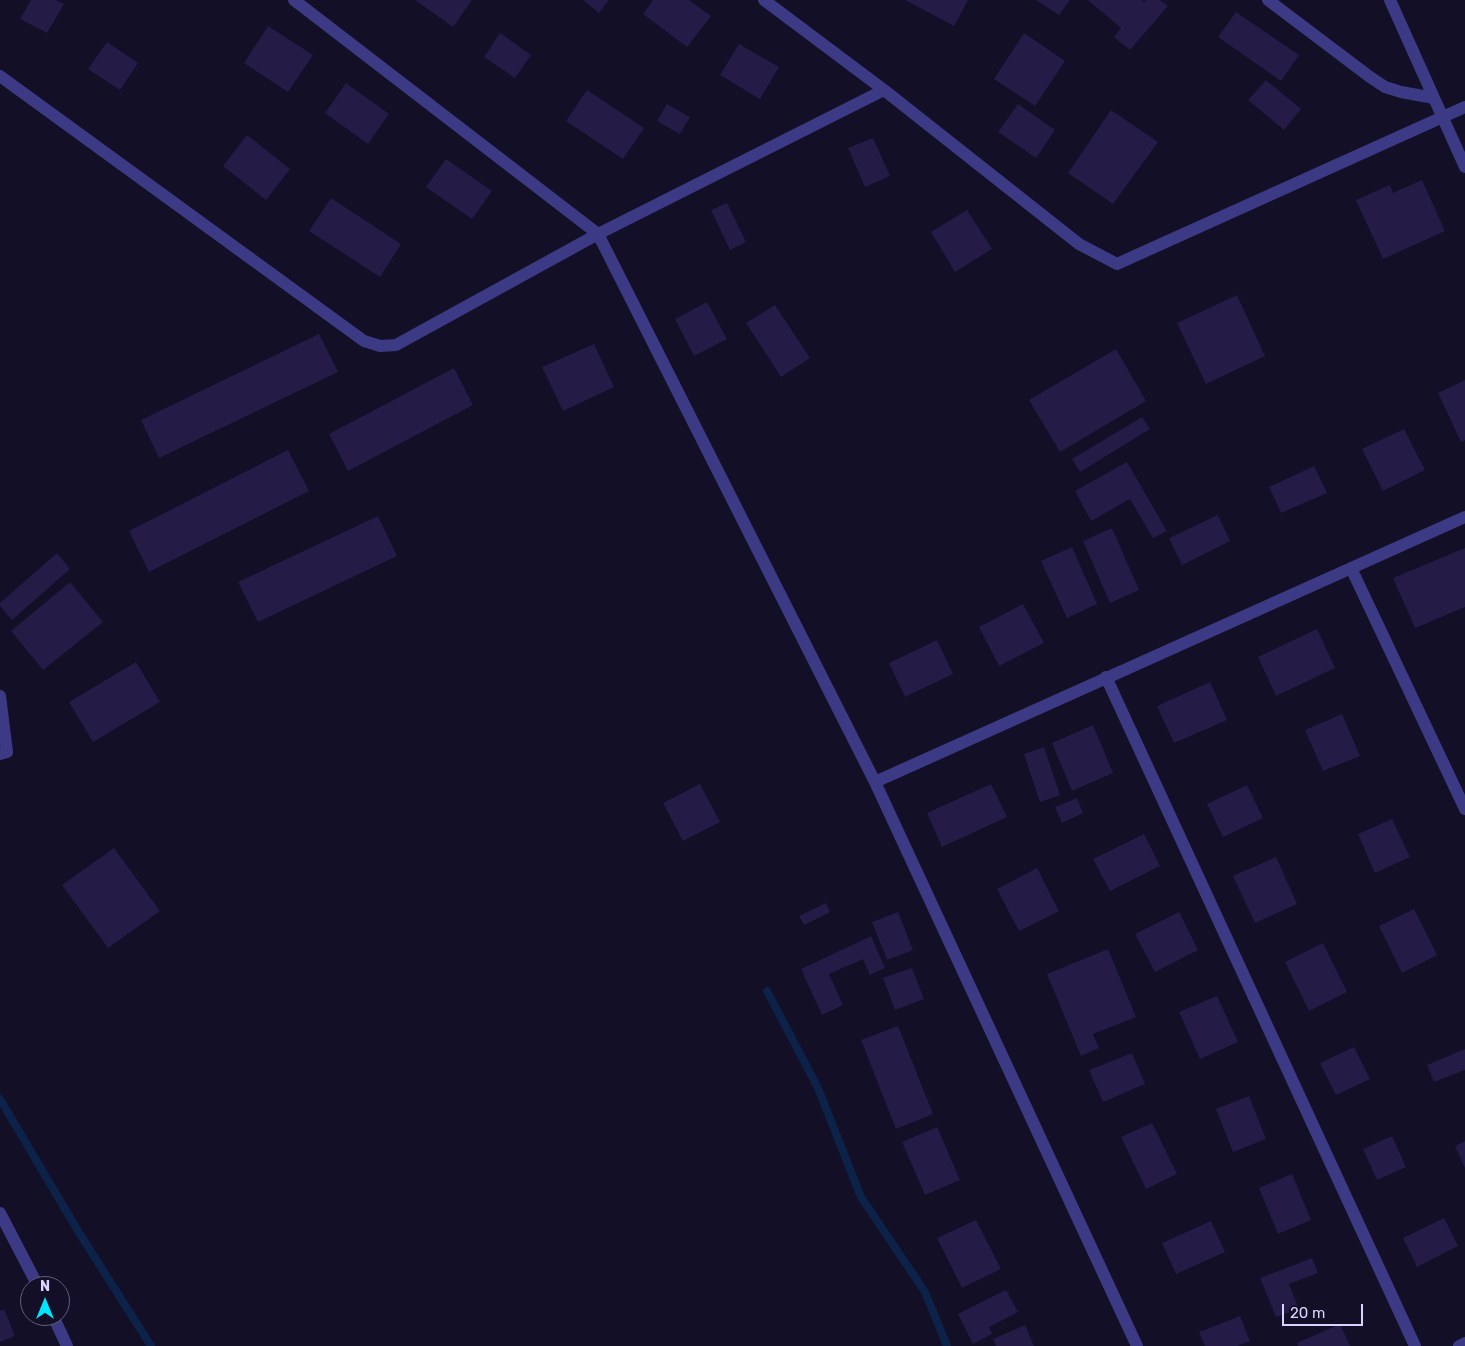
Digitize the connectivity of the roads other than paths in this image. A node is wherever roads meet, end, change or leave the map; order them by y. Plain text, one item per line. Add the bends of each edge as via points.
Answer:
1 (294, 0) edge
2 (764, 0) edge
3 (1268, 0) edge
4 (1390, 0) edge
5 (0, 76) edge
6 (884, 90) junction
7 (1434, 98) junction
8 (1465, 107) edge
9 (1442, 117) junction
10 (1465, 167) edge
11 (598, 234) junction
12 (1465, 517) edge
13 (1351, 568) junction
14 (1106, 677) junction
15 (0, 696) edge
16 (0, 754) edge
17 (875, 782) junction
18 (1465, 809) edge
19 (0, 1213) edge
20 (33, 1276) edge
21 (57, 1326) edge
22 (1465, 1343) edge
23 (67, 1346) edge
24 (1137, 1346) edge
25 (1415, 1346) edge
26 (1459, 1346) edge

1 - 11 street
2 - 6 street
3 - 7 street via 1385,87
4 - 7 street
5 - 11 street via 364,340 380,346 396,346
6 - 9 street via 1079,244 1117,264
6 - 11 street
7 - 9 street
8 - 9 street
9 - 10 street
11 - 17 street
12 - 13 street
13 - 14 street
13 - 18 street
14 - 17 street
14 - 25 street
15 - 16 street via 7,752
17 - 24 street
19 - 20 street
21 - 23 street
22 - 26 street

